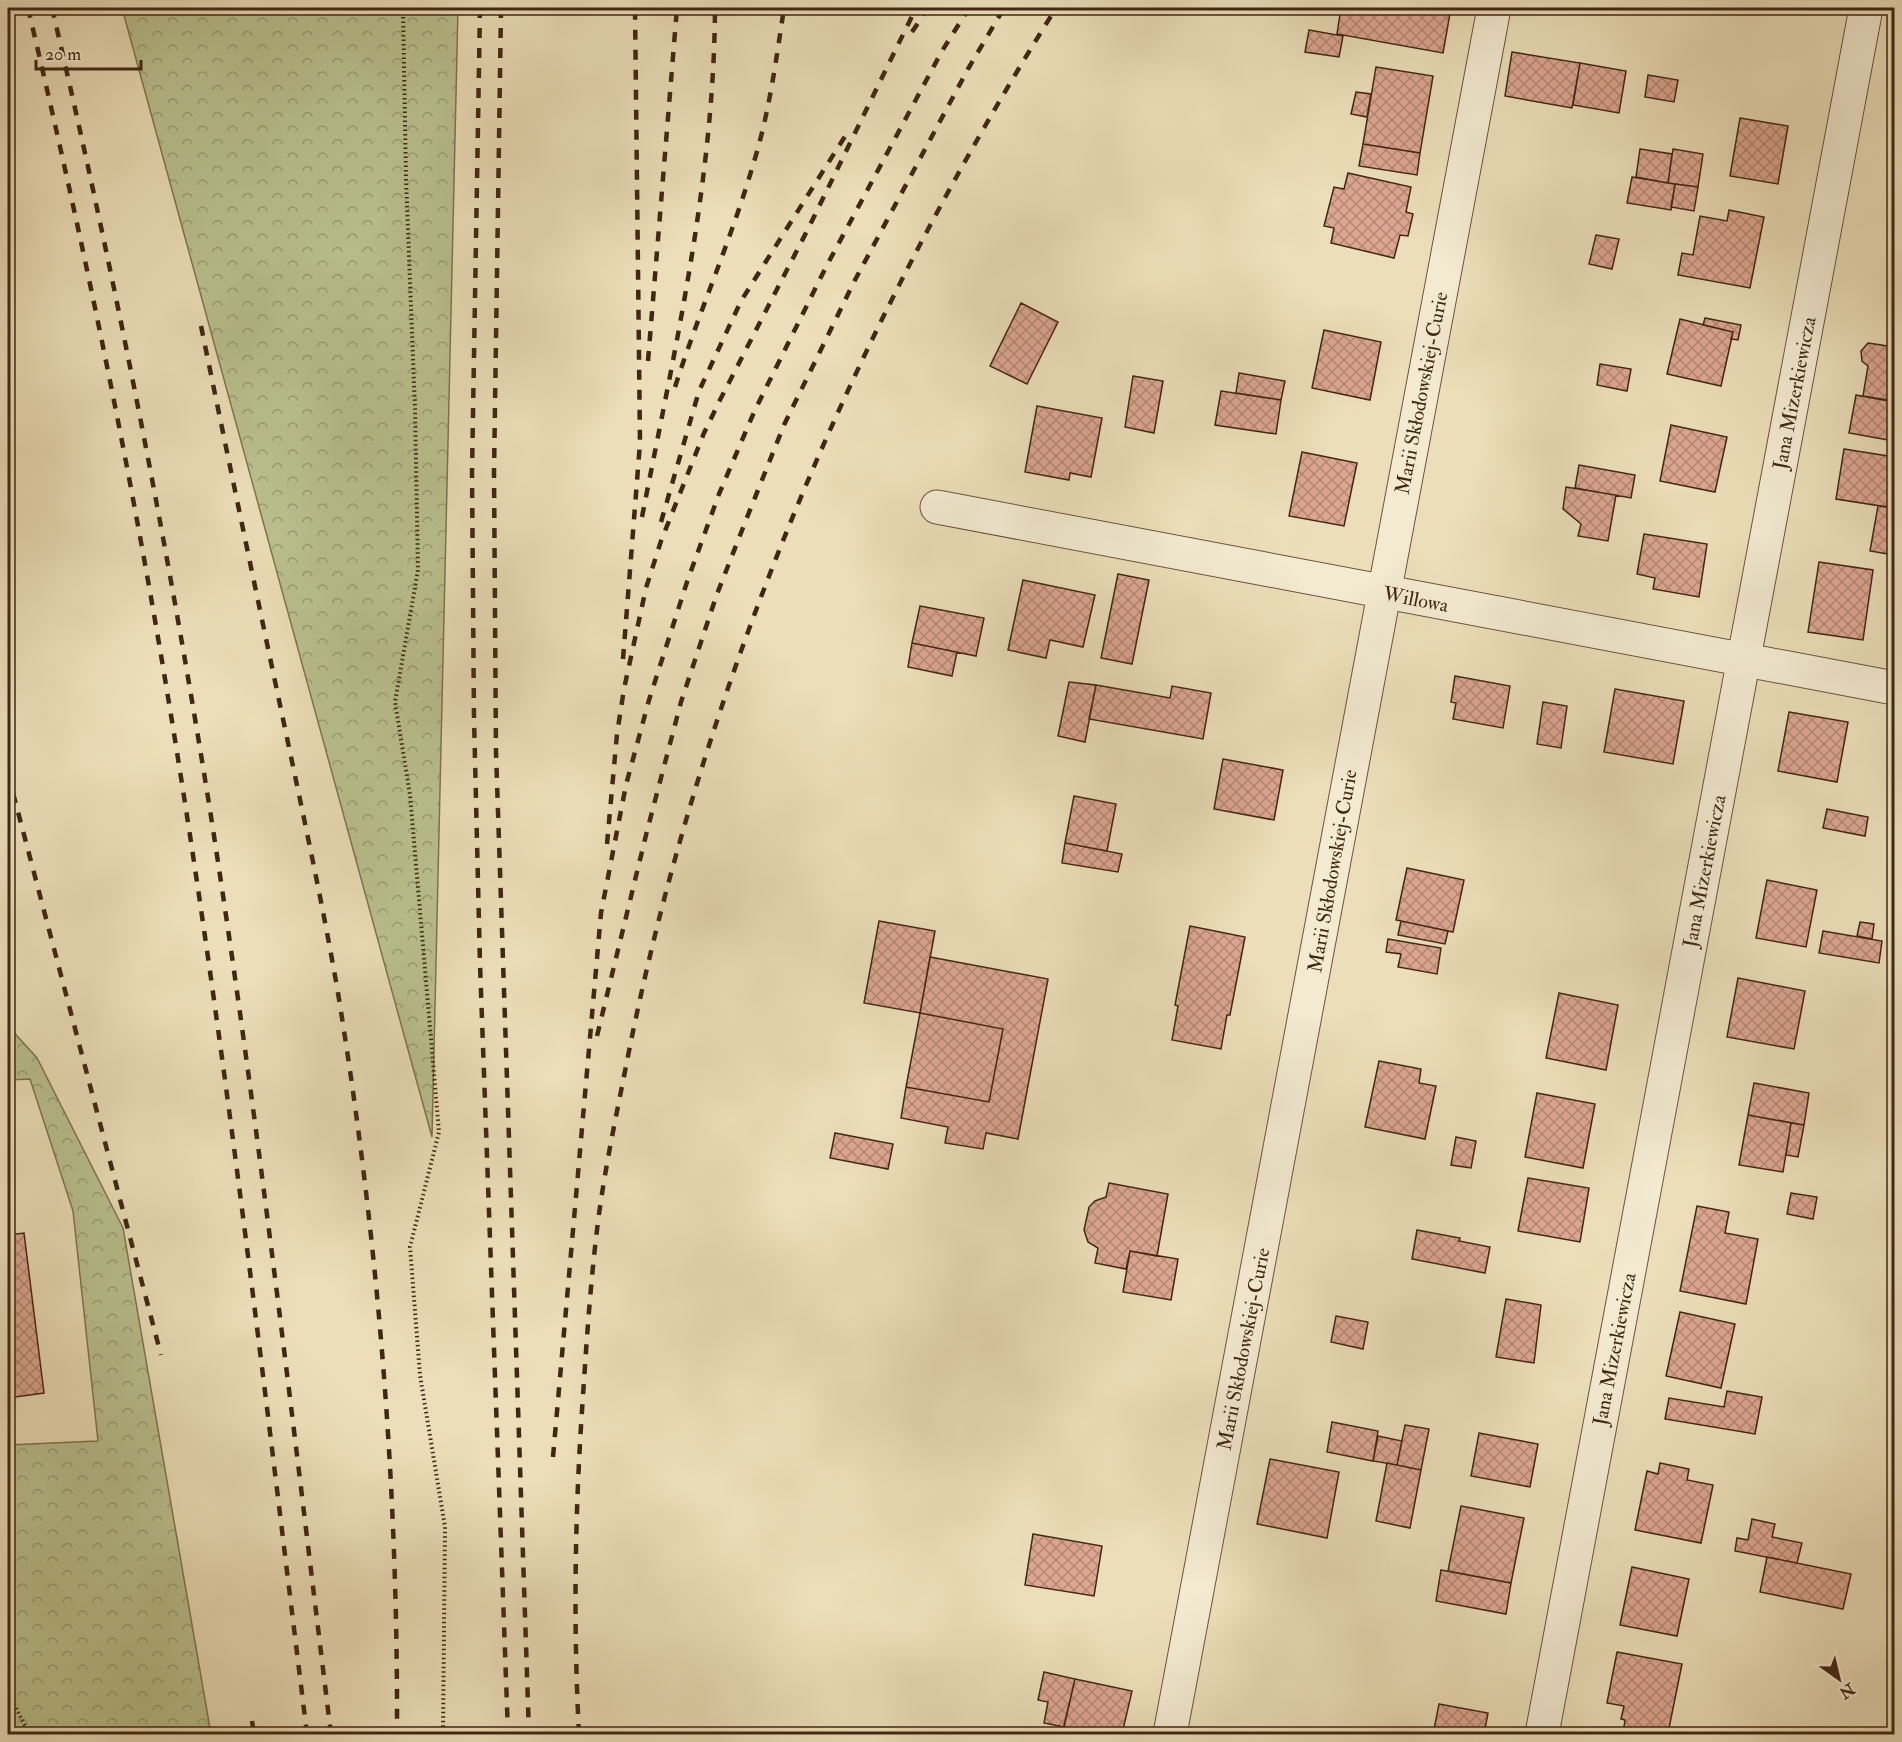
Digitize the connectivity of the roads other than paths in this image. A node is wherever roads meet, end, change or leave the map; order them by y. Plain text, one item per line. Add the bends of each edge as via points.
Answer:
1 (1494, 8) edge
2 (1866, 8) edge
3 (938, 507) dead end
4 (1383, 593) junction
5 (1744, 660) junction
6 (1894, 688) edge
7 (1170, 1734) edge
8 (1542, 1734) edge

1 - 4 street, Marii Skłodowskiej-Curie
2 - 5 street, Jana Mizerkiewicza
3 - 4 street, Willowa
4 - 5 street, Willowa
4 - 7 street, Marii Skłodowskiej-Curie
5 - 6 street, Willowa
5 - 8 street, Jana Mizerkiewicza

